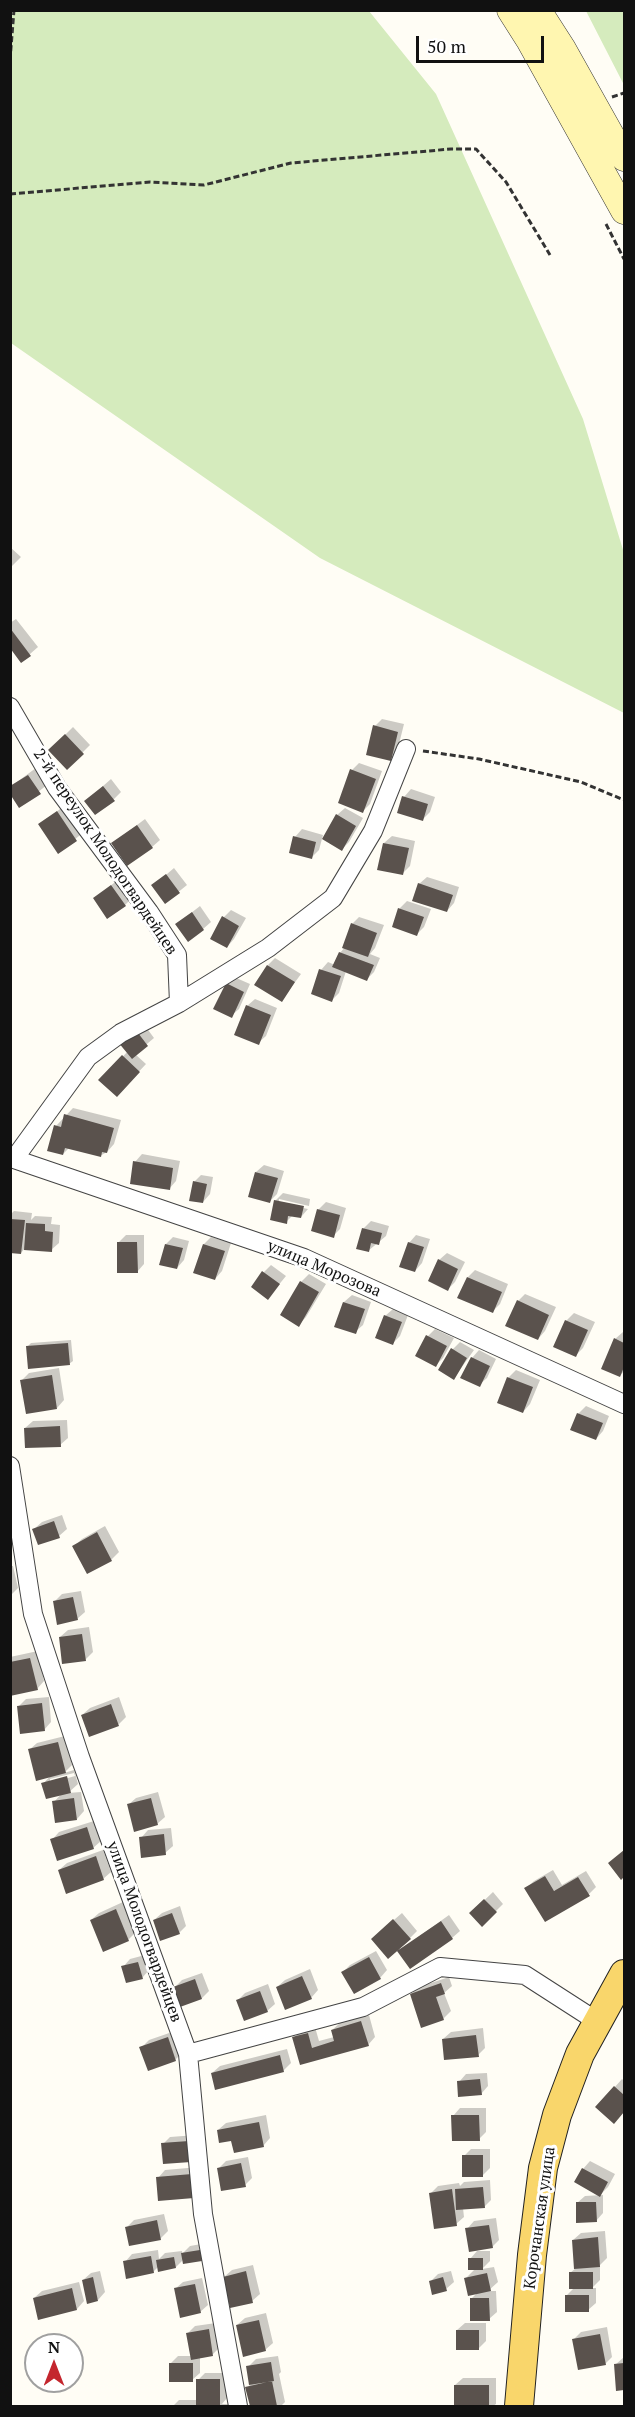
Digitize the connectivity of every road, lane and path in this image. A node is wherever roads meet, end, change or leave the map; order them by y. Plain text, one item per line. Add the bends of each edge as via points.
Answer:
1 (14, 10) edge
2 (510, 10) edge
3 (538, 10) edge
4 (10, 60) edge
5 (624, 93) edge
6 (612, 97) dead end
7 (624, 158) edge
8 (10, 194) edge
9 (624, 211) edge
10 (550, 255) dead end
11 (10, 707) edge
12 (406, 749) joint
13 (624, 800) edge
14 (179, 1003) junction
15 (12, 1160) edge
16 (624, 1404) edge
17 (10, 1466) edge
18 (624, 1974) edge
19 (624, 2006) edge
20 (598, 2022) junction
21 (188, 2054) junction
22 (238, 2406) edge
23 (519, 2406) edge
24 (538, 2406) edge

1 - 4 path
2 - 9 main road
3 - 7 main road
5 - 6 path
8 - 10 path via 150,182 204,185 291,163 476,149 506,183
11 - 14 street, 2-й переулок Молодогвардейцев via 57,788 177,955
12 - 13 path via 479,759 581,782
12 - 14 street via 373,831 333,898 268,948
14 - 15 street via 88,1057
15 - 16 street, улица Морозова via 304,1258
17 - 21 street, улица Молодогвардейцев via 33,1614 80,1757
18 - 20 main road, Корочанская улица
19 - 24 main road, Корочанская улица via 593,2060 559,2168
20 - 21 street via 525,1975 440,1967 363,2007
20 - 23 main road, Корочанская улица via 580,2054 557,2115 543,2168
21 - 22 street, улица Молодогвардейцев via 203,2214

